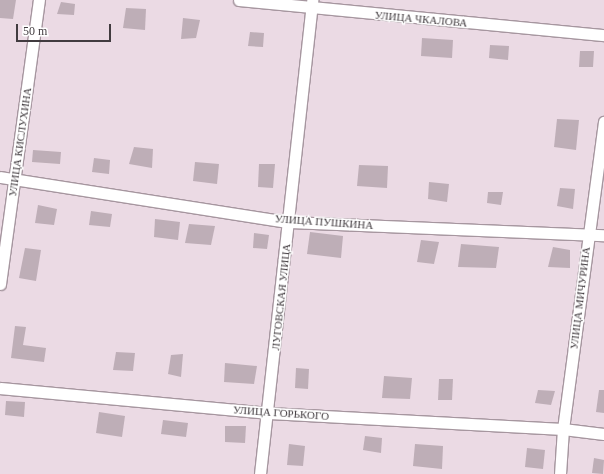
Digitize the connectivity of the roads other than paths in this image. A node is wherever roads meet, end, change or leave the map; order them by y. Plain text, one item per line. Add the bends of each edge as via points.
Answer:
1 (39, 0) edge
2 (239, 0) edge
3 (312, 4) edge
4 (604, 35) edge
5 (604, 122) edge
6 (0, 177) edge
7 (15, 178) junction
8 (289, 222) junction
9 (588, 234) junction
10 (604, 236) edge
11 (0, 284) edge
12 (0, 388) edge
13 (269, 413) junction
14 (563, 429) junction
15 (604, 434) edge
16 (260, 474) edge
17 (560, 474) edge

1 - 7 street, УЛИЦА КИСЛУХИНА
2 - 3 street, УЛИЦА ЧКАЛОВА
3 - 4 street, УЛИЦА ЧКАЛОВА
3 - 8 street, ЛУГОВСКАЯ УЛИЦА
5 - 9 street, УЛИЦА МИЧУРИНА
6 - 7 street, УЛИЦА ПУШКИНА
7 - 8 street, УЛИЦА ПУШКИНА
7 - 11 street, УЛИЦА КИСЛУХИНА
8 - 9 street, УЛИЦА ПУШКИНА
8 - 13 street, ЛУГОВСКАЯ УЛИЦА
9 - 10 street, УЛИЦА ПУШКИНА
9 - 14 street, УЛИЦА МИЧУРИНА
12 - 13 street, УЛИЦА ГОРЬКОГО
13 - 14 street, УЛИЦА ГОРЬКОГО
13 - 16 street, ЛУГОВСКАЯ УЛИЦА
14 - 15 street, УЛИЦА ГОРЬКОГО
14 - 17 street, УЛИЦА МИЧУРИНА

